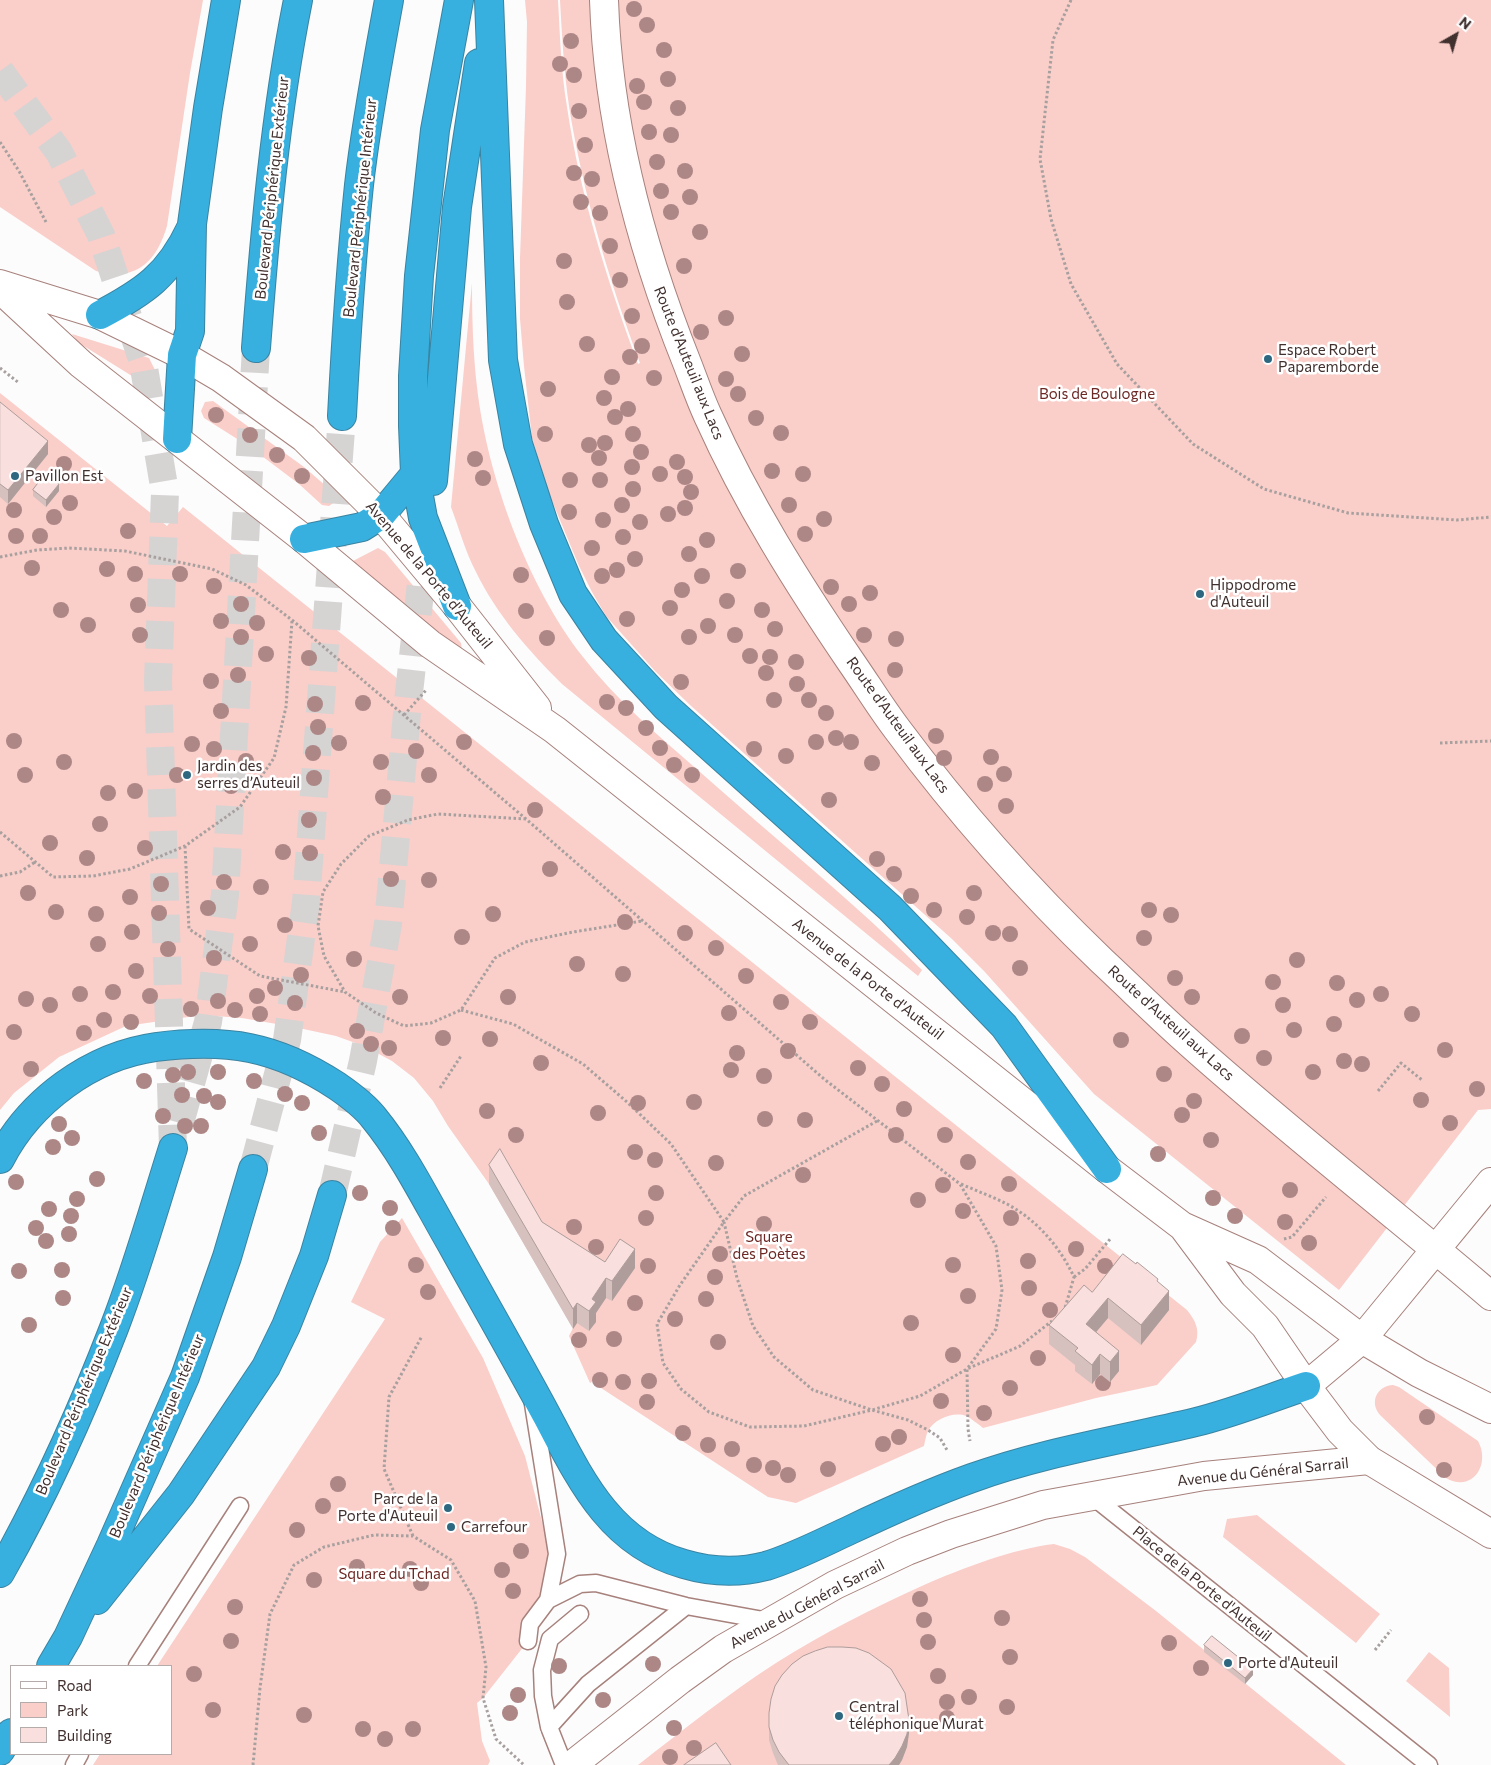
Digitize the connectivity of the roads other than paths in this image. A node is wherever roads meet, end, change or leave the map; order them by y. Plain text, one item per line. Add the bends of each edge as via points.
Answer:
1 (226, 0) edge
2 (298, 0) edge
3 (389, 0) edge
4 (459, 0) edge
5 (489, 0) edge
6 (604, 0) edge
7 (192, 224) junction
8 (0, 284) edge
9 (0, 289) edge
10 (100, 316) junction
11 (256, 348) tunnel mouth
12 (182, 355) junction
13 (342, 416) tunnel mouth
14 (177, 439) junction
15 (424, 477) junction
16 (381, 514) junction
17 (304, 539) junction
18 (457, 606) junction
19 (555, 730) junction
20 (173, 1148) tunnel mouth
21 (0, 1158) edge
22 (253, 1169) tunnel mouth
23 (1106, 1169) junction
24 (1491, 1182) edge
25 (332, 1195) tunnel mouth
26 (1182, 1226) junction
27 (1435, 1250) junction
28 (1491, 1296) edge
29 (1362, 1339) junction
30 (530, 1383) junction
31 (1306, 1386) junction
32 (1491, 1409) edge
33 (1369, 1460) junction
34 (1092, 1496) junction
35 (240, 1506) dead end
36 (1491, 1534) edge
37 (0, 1573) edge
38 (548, 1600) junction
39 (686, 1606) junction
40 (580, 1614) dead end
41 (769, 1621) junction
42 (68, 1637) junction
43 (528, 1642) dead end
44 (52, 1665) edge
45 (138, 1665) edge
46 (550, 1727) junction
47 (10, 1734) edge
48 (0, 1751) edge
49 (564, 1765) edge
50 (572, 1765) edge
51 (1429, 1765) edge

1 - 7 highway
2 - 11 highway, Boulevard Périphérique Extérieur via 276,130
3 - 13 highway, Boulevard Périphérique Intérieur via 360,183 346,328
4 - 15 highway via 435,130 419,276 413,426
5 - 15 highway via 457,207
5 - 23 highway via 503,360 518,444 544,524 573,594 604,640 666,707 890,908 1004,1026
6 - 27 main road, Route d'Auteuil aux Lacs via 613,102 628,178 645,246 672,327 707,415 739,480 827,626 897,729 1020,876 1185,1039
7 - 10 highway via 184,243 159,277 133,298
7 - 12 highway via 190,331
8 - 10 main road, Avenue de la Porte d'Auteuil
9 - 14 main road, Avenue de la Porte d'Auteuil via 81,364
10 - 12 main road, Avenue de la Porte d'Auteuil
12 - 14 highway
12 - 16 main road, Avenue de la Porte d'Auteuil via 221,378 304,438
14 - 17 main road, Avenue de la Porte d'Auteuil
15 - 16 highway
15 - 18 highway via 424,518
16 - 17 highway via 362,527
16 - 18 main road, Avenue de la Porte d'Auteuil
17 - 19 main road, Avenue de la Porte d'Auteuil via 430,644
18 - 19 main road, Avenue de la Porte d'Auteuil
19 - 23 main road, Avenue de la Porte d'Auteuil
20 - 37 highway, Boulevard Périphérique Extérieur via 114,1328 60,1453
21 - 30 highway via 18,1130 53,1094 67,1082 102,1063 145,1048 197,1043 258,1048 279,1055 324,1078 363,1105 373,1116 400,1153
22 - 42 highway, Boulevard Périphérique Intérieur via 228,1257 185,1376
23 - 26 main road, Avenue de la Porte d'Auteuil
24 - 27 main road
25 - 42 highway via 314,1256 266,1367 181,1494
26 - 29 main road, Avenue de la Porte d'Auteuil via 1258,1260
26 - 31 main road, Avenue de la Porte d'Auteuil via 1232,1294 1265,1326
27 - 28 main road, Route d'Auteuil aux Lacs
27 - 29 main road
29 - 31 main road
29 - 32 main road via 1419,1373
30 - 31 highway via 572,1464 618,1528 660,1556 696,1567 730,1571 769,1565 909,1502 975,1477 1036,1459 1201,1421
30 - 38 lane via 557,1554
31 - 33 main road via 1340,1431
33 - 34 main road, Avenue du Général Sarrail via 1214,1474
33 - 36 main road
34 - 41 main road, Avenue du Général Sarrail via 1043,1505 907,1551
34 - 51 lane, Place de la Porte d'Auteuil
35 - 45 lane
38 - 39 lane via 580,1584 596,1583
38 - 43 lane via 530,1624
39 - 41 lane
39 - 46 lane via 588,1684
40 - 46 lane via 550,1639 542,1670 543,1696
41 - 50 main road, Avenue du Général Sarrail via 680,1680
42 - 44 highway, Boulevard Périphérique Intérieur
46 - 49 lane
47 - 48 highway

